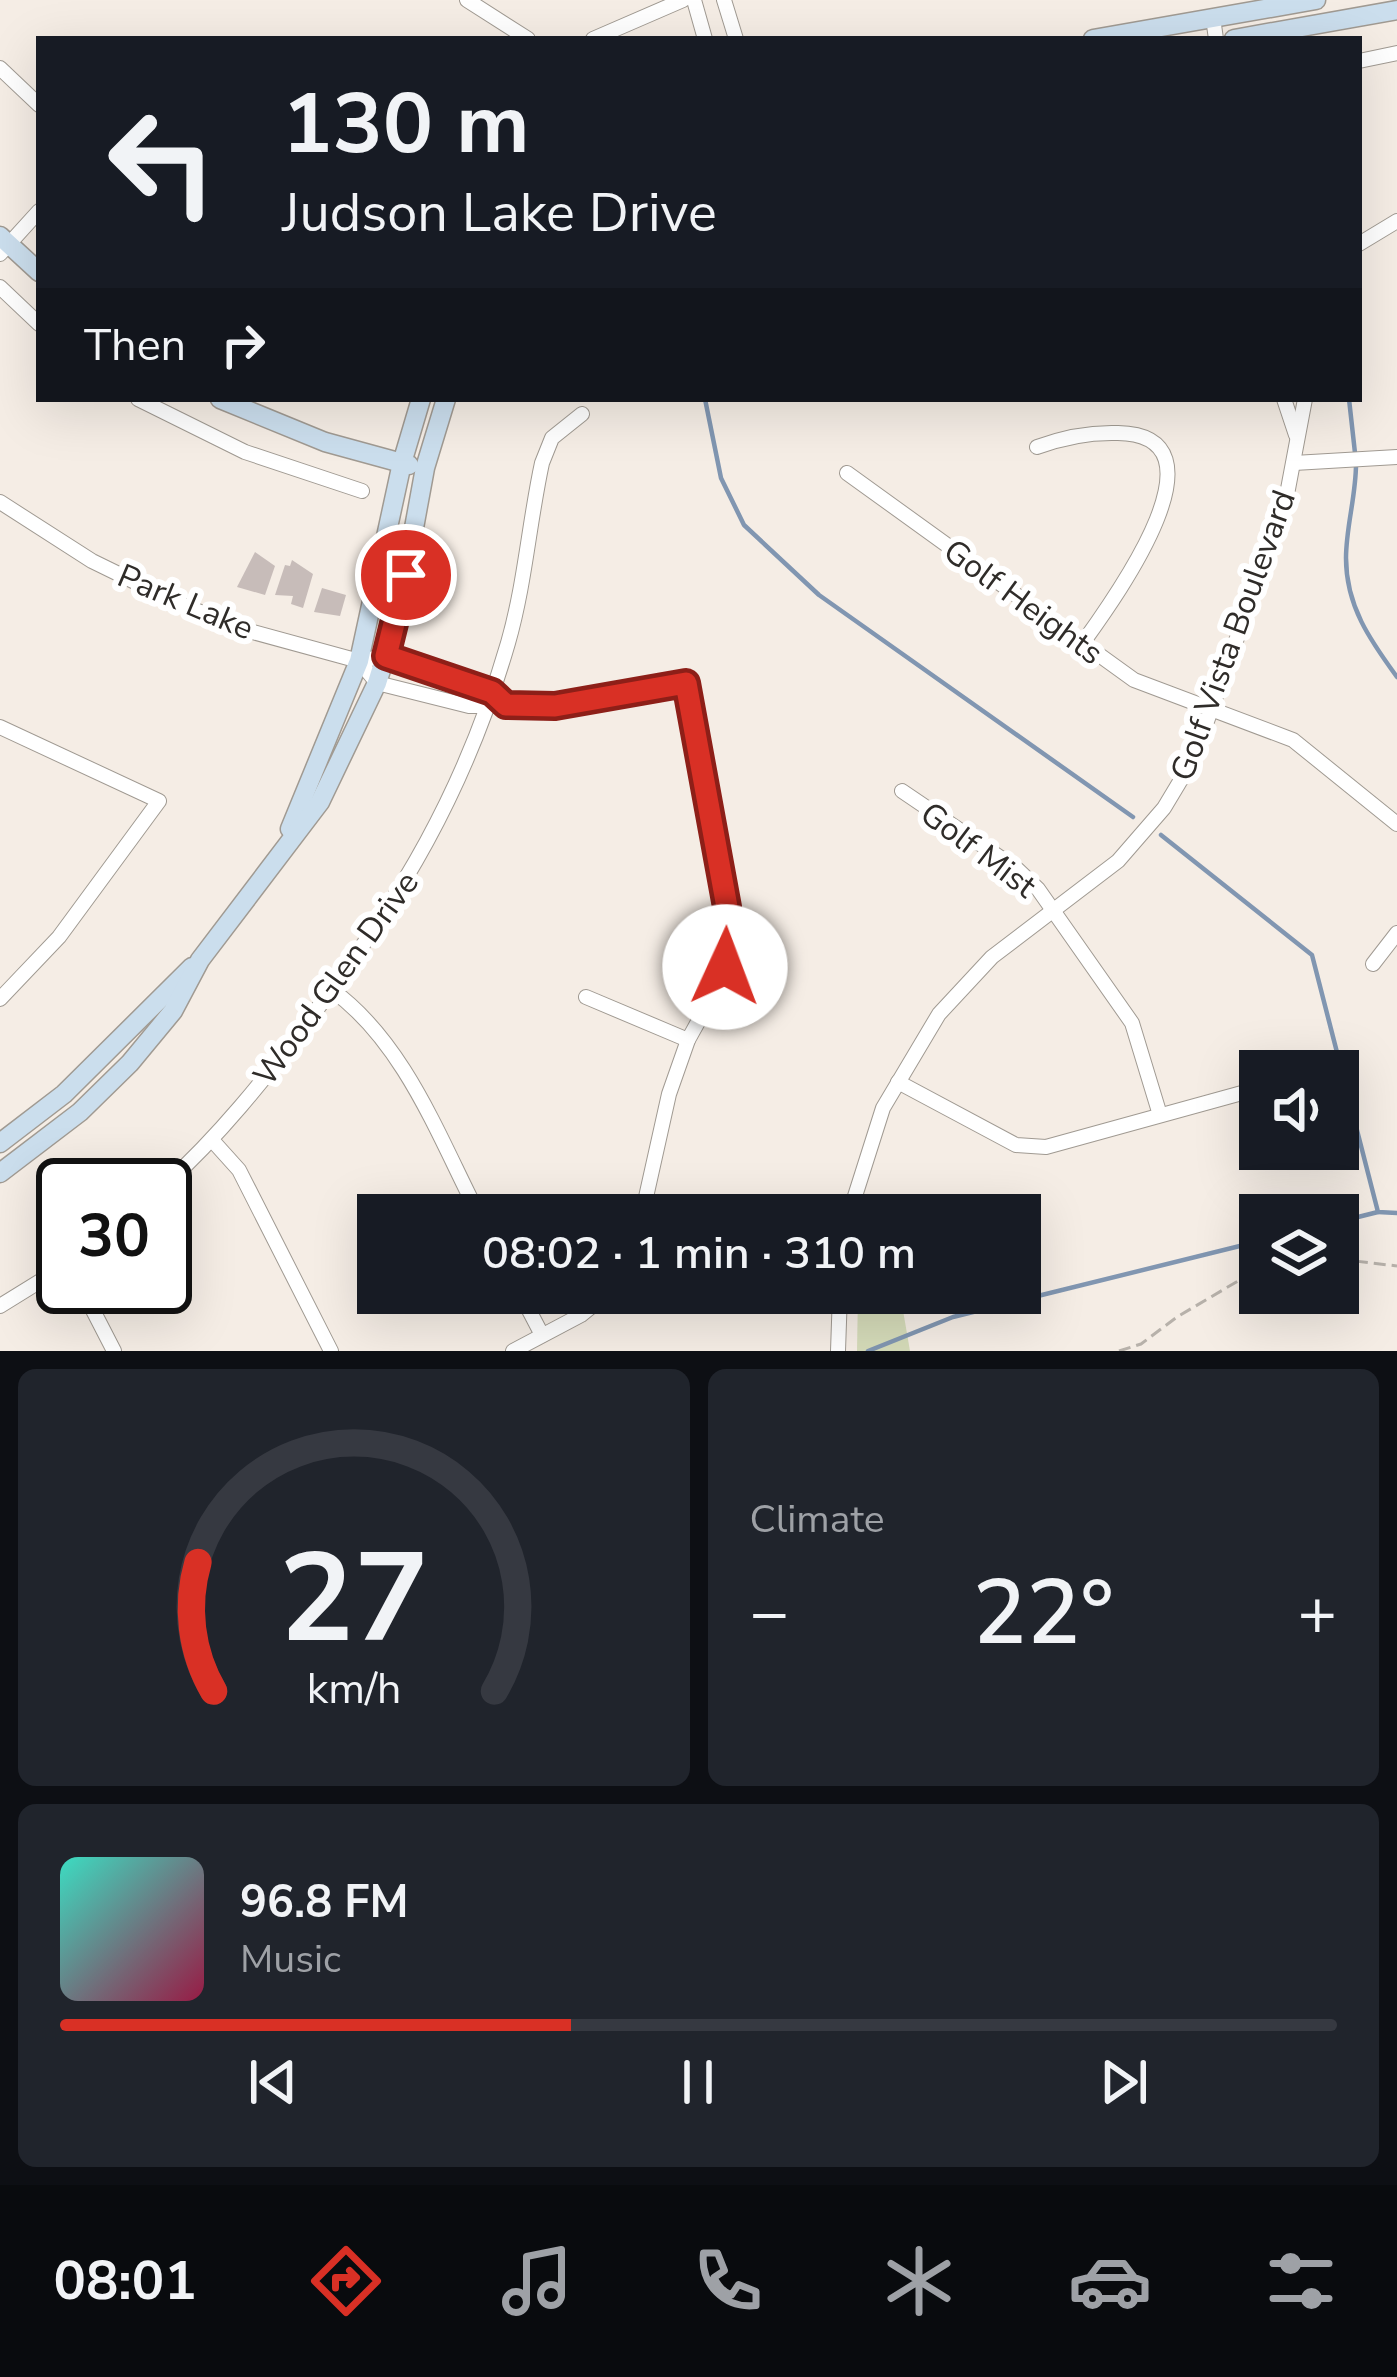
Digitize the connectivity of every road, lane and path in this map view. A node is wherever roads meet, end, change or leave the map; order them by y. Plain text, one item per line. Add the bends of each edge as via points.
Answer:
1 (467, 0) edge
2 (682, 0) edge
3 (694, 0) edge
4 (724, 0) edge
5 (1316, 0) edge
6 (1397, 10) edge
7 (1213, 18) junction
8 (1189, 31) edge
9 (523, 36) edge
10 (600, 36) edge
11 (704, 36) edge
12 (735, 36) edge
13 (1129, 36) edge
14 (1216, 36) edge
15 (1251, 36) edge
16 (1397, 53) edge
17 (1362, 60) edge
18 (0, 68) edge
19 (36, 102) edge
20 (36, 215) edge
21 (1397, 221) edge
22 (1362, 242) edge
23 (3, 245) edge
24 (36, 270) edge
25 (0, 287) edge
26 (36, 321) edge
27 (145, 402) edge
28 (227, 402) edge
29 (420, 402) edge
30 (445, 402) edge
31 (1285, 402) edge
32 (1304, 402) edge
33 (582, 414) dead end
34 (1295, 435) junction
35 (1037, 447) dead end
36 (1397, 457) edge
37 (1294, 463) junction
38 (402, 464) junction
39 (425, 468) junction
40 (847, 472) dead end
41 (362, 491) dead end
42 (0, 502) edge
43 (1082, 644) junction
44 (386, 656) junction
45 (359, 661) junction
46 (435, 672) junction
47 (377, 683) junction
48 (430, 694) junction
49 (490, 699) junction
50 (1212, 710) junction
51 (0, 727) edge
52 (902, 791) dead end
53 (1397, 824) edge
54 (285, 844) junction
55 (1053, 910) junction
56 (1397, 933) edge
57 (200, 960) junction
58 (1372, 964) dead end
59 (332, 990) junction
60 (586, 997) dead end
61 (0, 999) edge
62 (688, 1040) junction
63 (898, 1082) junction
64 (1239, 1094) edge
65 (1160, 1115) junction
66 (212, 1140) junction
67 (0, 1144) edge
68 (192, 1159) edge
69 (0, 1173) edge
70 (468, 1194) edge
71 (646, 1194) edge
72 (854, 1194) edge
73 (1359, 1261) edge
74 (1397, 1266) edge
75 (1239, 1280) edge
76 (36, 1284) edge
77 (0, 1306) edge
78 (95, 1314) edge
79 (531, 1314) edge
80 (582, 1314) edge
81 (839, 1314) edge
82 (542, 1336) junction
83 (114, 1351) edge
84 (331, 1351) edge
85 (513, 1351) edge
86 (838, 1351) edge
87 (1118, 1351) edge

1 - 9 street
2 - 10 street
3 - 11 street
4 - 12 street
5 - 7 street
6 - 15 street
7 - 8 street
7 - 14 street
8 - 13 street
16 - 17 street
18 - 19 street
20 - 23 street
21 - 22 street
23 - 24 street
25 - 26 street
27 - 41 street via 245,452
28 - 38 street
29 - 38 street
30 - 39 street
31 - 34 street, Golf Vista Boulevard
32 - 34 street, Golf Vista Boulevard
33 - 49 street, Wood Glen Drive via 552,438 542,463 516,611
34 - 37 street, Golf Vista Boulevard
35 - 43 street via 1067,436 1140,433 1168,459 1147,545
36 - 37 street
37 - 50 street, Golf Vista Boulevard
38 - 39 street
38 - 45 street
39 - 44 street
40 - 43 street, Golf Heights
42 - 45 street, Park Lake via 180,604
43 - 50 street, Golf Heights via 1134,680
44 - 45 street, Park Lake
44 - 46 street
44 - 47 street
45 - 47 street
45 - 54 street
46 - 48 street
46 - 49 street
47 - 48 street
47 - 54 street via 320,802
48 - 49 street via 469,706
49 - 59 street, Wood Glen Drive via 405,886
49 - 62 street via 555,706 686,683 730,931 718,984
50 - 53 street, Golf Heights via 1294,740
50 - 55 street, Golf Vista Boulevard via 1182,778 1142,836
51 - 61 street via 159,801 59,937
52 - 55 street, Golf Mist via 1017,869
54 - 57 street
55 - 63 street, Golf Vista Boulevard via 992,957 940,1013
55 - 65 street, Golf Mist via 1132,1023
56 - 58 street
57 - 67 street via 64,1094
57 - 69 street via 173,1011 130,1063
59 - 66 street, Wood Glen Drive
59 - 70 street via 401,1068
60 - 62 street
62 - 71 street
63 - 65 street via 1016,1145 1046,1147
63 - 72 street, Golf Vista Boulevard
64 - 65 street
66 - 68 street, Wood Glen Drive
66 - 84 street via 239,1170
73 - 74 path
75 - 87 path via 1142,1344
76 - 77 street
78 - 83 street
79 - 82 street
80 - 82 street
81 - 86 street
82 - 85 street

